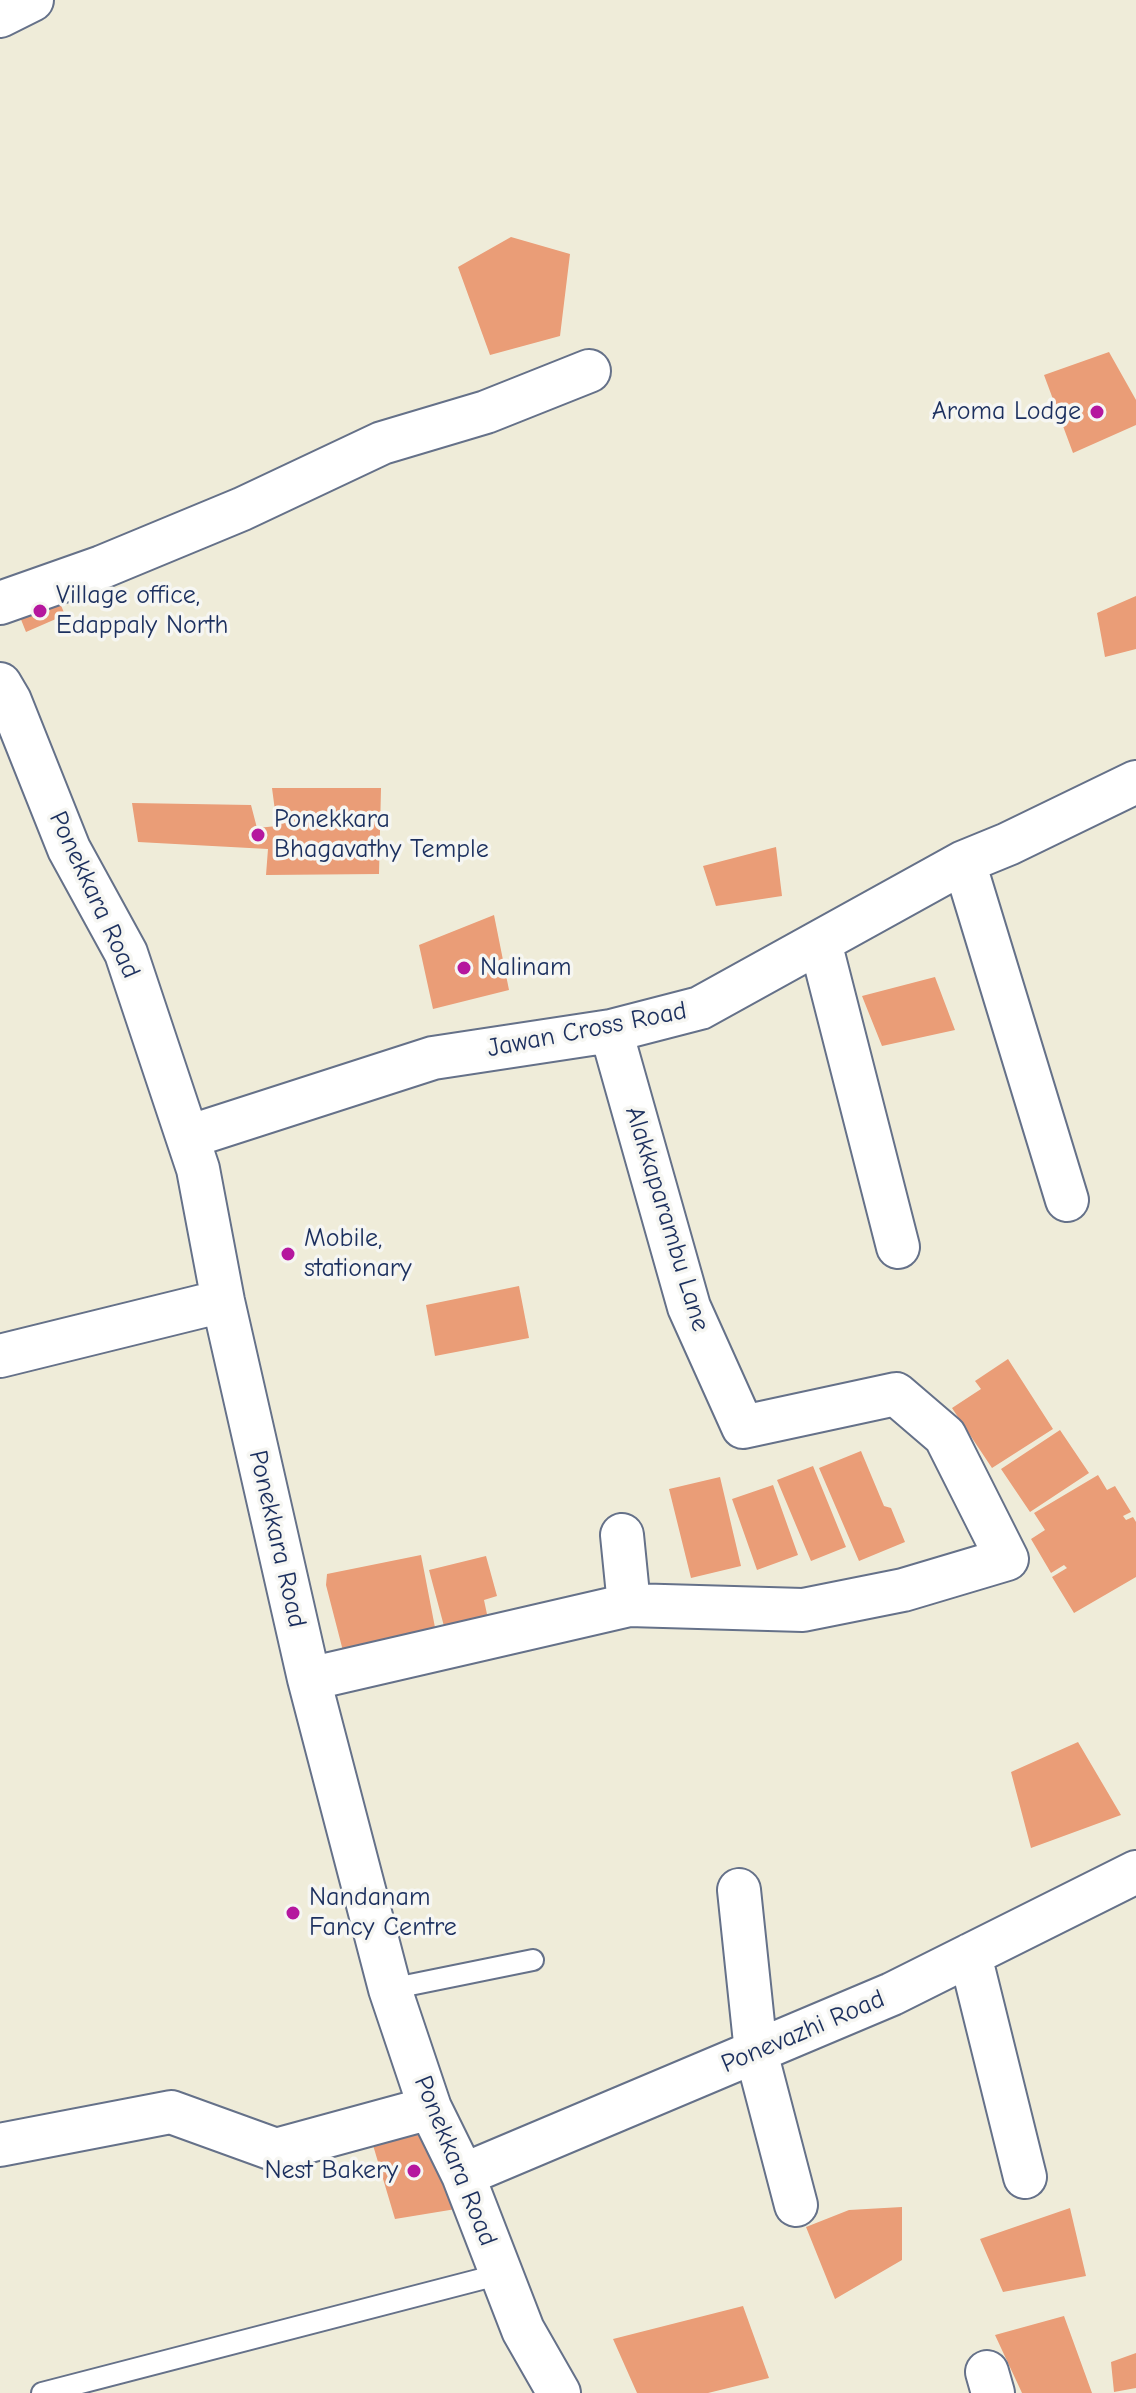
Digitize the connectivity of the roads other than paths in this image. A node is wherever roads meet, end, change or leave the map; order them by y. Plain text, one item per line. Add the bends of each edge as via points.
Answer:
1 (32, 0) edge
2 (0, 16) edge
3 (589, 371) dead end
4 (0, 603) edge
5 (0, 684) edge
6 (1136, 782) edge
7 (964, 862) junction
8 (820, 942) junction
9 (611, 1031) junction
10 (188, 1137) junction
11 (1067, 1200) dead end
12 (898, 1247) dead end
13 (223, 1301) junction
14 (0, 1356) edge
15 (622, 1535) dead end
16 (629, 1605) junction
17 (309, 1679) junction
18 (1136, 1872) edge
19 (739, 1890) dead end
20 (970, 1955) junction
21 (533, 1960) dead end
22 (390, 1989) junction
23 (756, 2052) junction
24 (430, 2108) junction
25 (0, 2145) edge
26 (463, 2175) junction
27 (1025, 2177) dead end
28 (796, 2205) dead end
29 (501, 2274) junction
30 (42, 2393) edge
31 (559, 2393) edge

1 - 2 street
3 - 4 street via 486,412 382,443 242,509
5 - 10 street, Ponekkara Road via 69,849 126,953
6 - 7 street, Jawan Cross Road
7 - 8 street, Jawan Cross Road
7 - 11 street
8 - 9 street, Jawan Cross Road via 700,1008
8 - 12 street
9 - 10 street, Jawan Cross Road via 433,1058
9 - 16 street, Alakkaparambu Lane via 689,1307 743,1427 896,1394 945,1436 1007,1559 903,1590 803,1610
10 - 13 street, Ponekkara Road
13 - 14 street
13 - 17 street, Ponekkara Road
15 - 16 street
16 - 17 street
17 - 22 street, Ponekkara Road
18 - 20 street, Ponevazhi Road
19 - 23 street
20 - 23 street, Ponevazhi Road
20 - 27 street
21 - 22 lane
22 - 24 street, Ponekkara Road
23 - 26 street, Ponevazhi Road
23 - 28 street
24 - 25 street via 276,2150 171,2112
24 - 26 street, Ponekkara Road
26 - 29 street, Ponekkara Road
29 - 30 lane
29 - 31 street, Ponekkara Road via 523,2330

